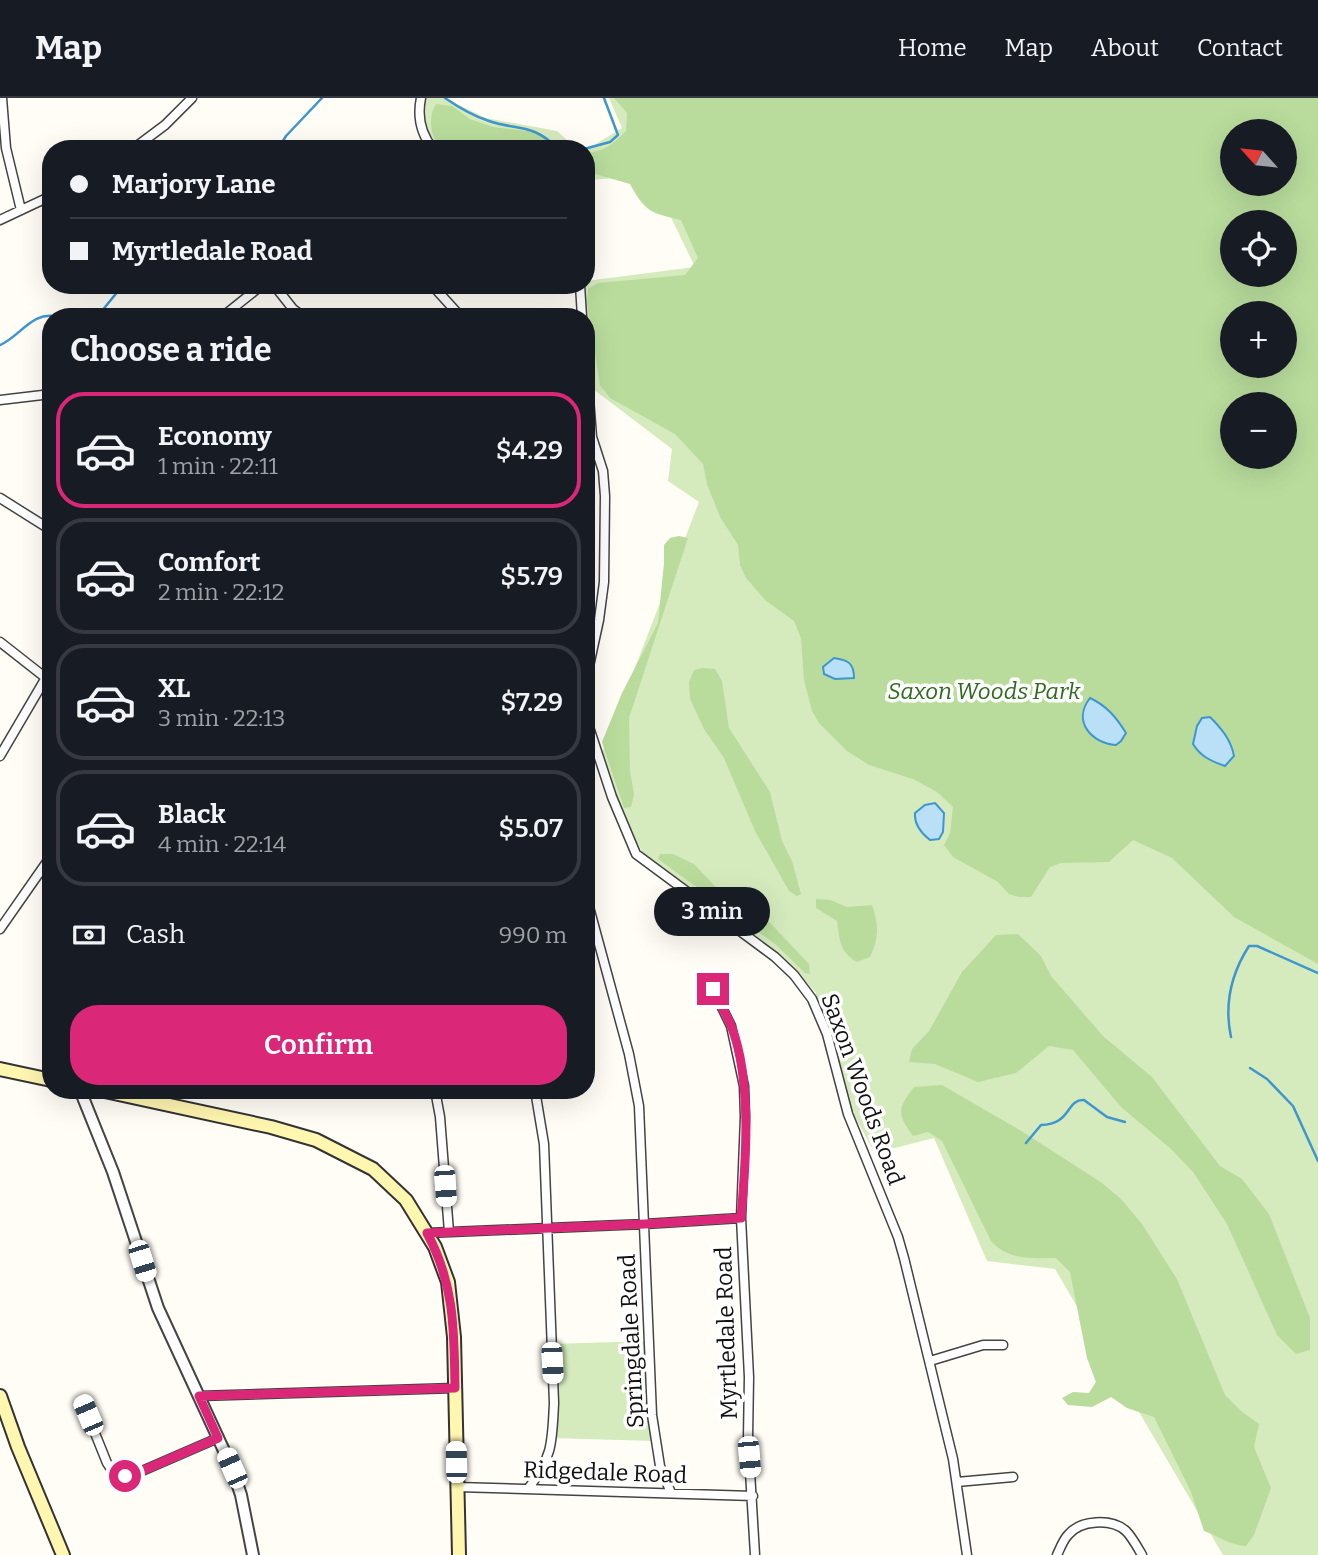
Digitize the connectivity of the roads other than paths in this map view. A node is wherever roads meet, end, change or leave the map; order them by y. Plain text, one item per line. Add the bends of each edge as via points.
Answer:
1 (2, 98) edge
2 (192, 98) edge
3 (421, 98) edge
4 (145, 140) edge
5 (426, 140) edge
6 (42, 200) edge
7 (21, 210) junction
8 (0, 220) edge
9 (251, 294) edge
10 (281, 294) edge
11 (440, 294) edge
12 (233, 308) edge
13 (292, 308) edge
14 (453, 308) edge
15 (42, 395) edge
16 (0, 400) edge
17 (595, 446) edge
18 (0, 498) edge
19 (42, 524) edge
20 (595, 638) edge
21 (0, 642) edge
22 (42, 675) edge
23 (42, 690) edge
24 (595, 745) edge
25 (0, 756) edge
26 (42, 869) edge
27 (0, 929) edge
28 (595, 929) edge
29 (713, 989) dead end
30 (0, 1069) edge
31 (42, 1078) edge
32 (84, 1099) edge
33 (143, 1099) edge
34 (437, 1099) edge
35 (536, 1099) edge
36 (741, 1218) junction
37 (645, 1224) junction
38 (546, 1228) junction
39 (449, 1232) junction
40 (427, 1233) junction
41 (1003, 1345) dead end
42 (930, 1360) junction
43 (455, 1388) junction
44 (0, 1396) edge
45 (199, 1396) junction
46 (82, 1401) dead end
47 (218, 1438) junction
48 (1013, 1477) dead end
49 (957, 1482) junction
50 (457, 1487) junction
51 (528, 1489) junction
52 (671, 1493) junction
53 (753, 1496) junction
54 (63, 1555) edge
55 (253, 1555) edge
56 (459, 1555) edge
57 (755, 1555) edge
58 (967, 1555) edge
59 (1057, 1555) edge
60 (1142, 1555) edge

1 - 7 street via 6,148
2 - 4 street
3 - 5 street via 420,121
6 - 7 street
7 - 8 street
9 - 12 street
10 - 13 street
11 - 14 street
15 - 16 street
17 - 20 street via 605,495 604,582
18 - 19 street
21 - 22 street
23 - 25 street
24 - 42 street, Saxon Woods Road via 636,853 775,957 812,999 827,1034 848,1114 898,1237
26 - 27 street
28 - 37 street, Springdale Road via 639,1106
29 - 36 street, Myrtledale Road via 732,1026 744,1086
30 - 31 main road
32 - 45 street via 158,1308
33 - 40 main road via 271,1126 336,1148 387,1180
34 - 39 street
35 - 38 street via 544,1144
36 - 37 street
36 - 53 street, Myrtledale Road
37 - 38 street
37 - 52 street, Springdale Road via 652,1415 660,1466
38 - 39 street
38 - 51 street via 552,1445
39 - 40 street
40 - 43 main road via 448,1282
41 - 42 street via 983,1345
42 - 49 street, Saxon Woods Road
43 - 45 street
43 - 50 main road
44 - 54 main road
45 - 47 street
46 - 47 street via 107,1463 121,1475 135,1474
47 - 55 street via 241,1495
48 - 49 street
49 - 58 street, Saxon Woods Road
50 - 51 street, Ridgedale Road
50 - 56 main road
51 - 52 street, Ridgedale Road
52 - 53 street, Ridgedale Road
53 - 57 street, Myrtledale Road
59 - 60 street via 1074,1529 1097,1522 1127,1532

